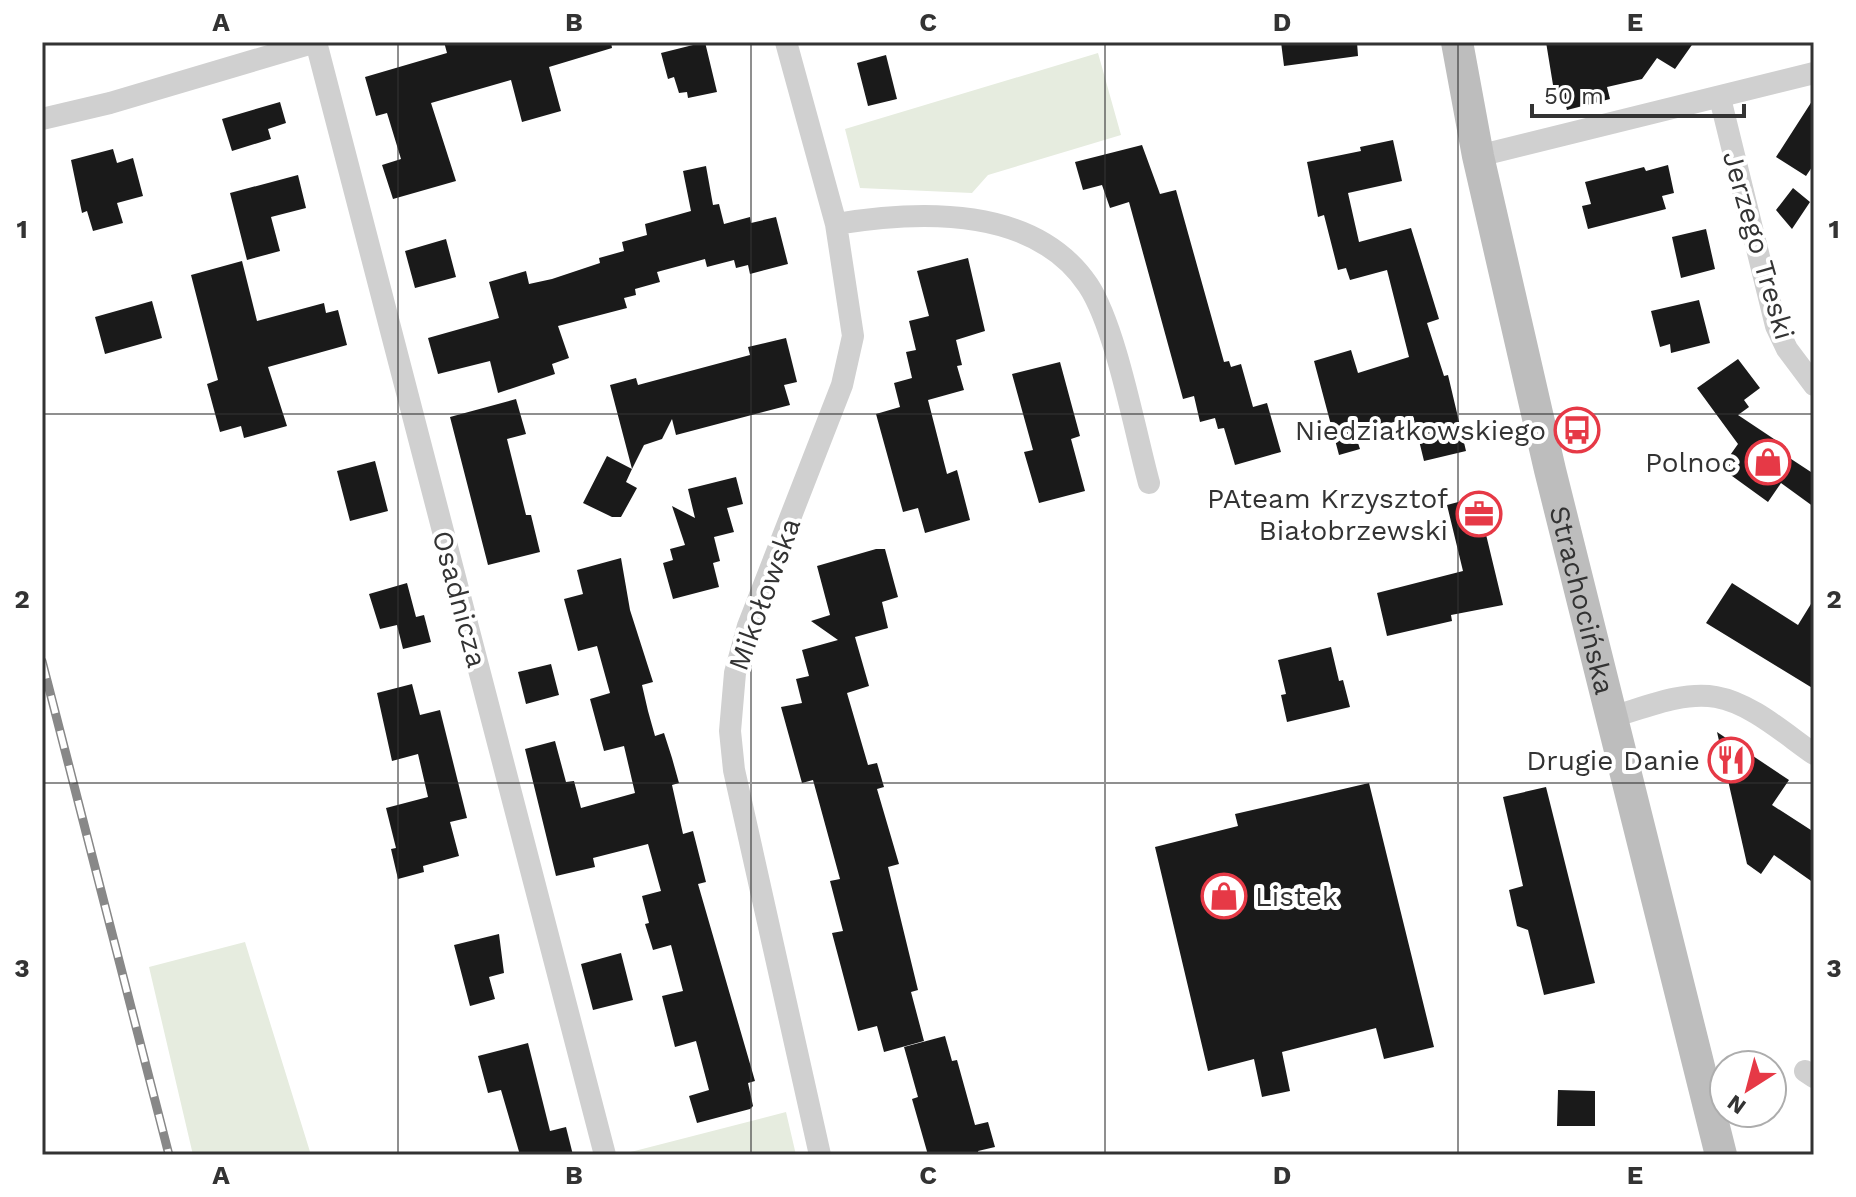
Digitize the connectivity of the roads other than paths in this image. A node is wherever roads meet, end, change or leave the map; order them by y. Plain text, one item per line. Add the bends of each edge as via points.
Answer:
1 (316, 42) edge
2 (786, 42) edge
3 (1457, 42) edge
4 (1814, 73) edge
5 (1720, 98) junction
6 (42, 119) edge
7 (1478, 156) junction
8 (836, 224) junction
9 (1814, 385) edge
10 (1149, 483) dead end
11 (1612, 717) junction
12 (1814, 754) edge
13 (605, 1155) edge
14 (820, 1155) edge
15 (1721, 1155) edge

1 - 6 street
1 - 13 street, Osadnicza
2 - 8 street, Mikołowska
3 - 7 main road, Strachocińska
4 - 5 street
5 - 7 street
5 - 9 street, Jerzego Treski via 1776,326
7 - 11 main road, Strachocińska
8 - 10 street via 876,218 985,220 1026,233 1062,256 1089,286 1107,327
8 - 14 street, Mikołowska via 853,336 842,385 748,626 732,683 730,731 740,799
11 - 12 street via 1688,696 1716,697 1740,705
11 - 15 main road, Strachocińska

